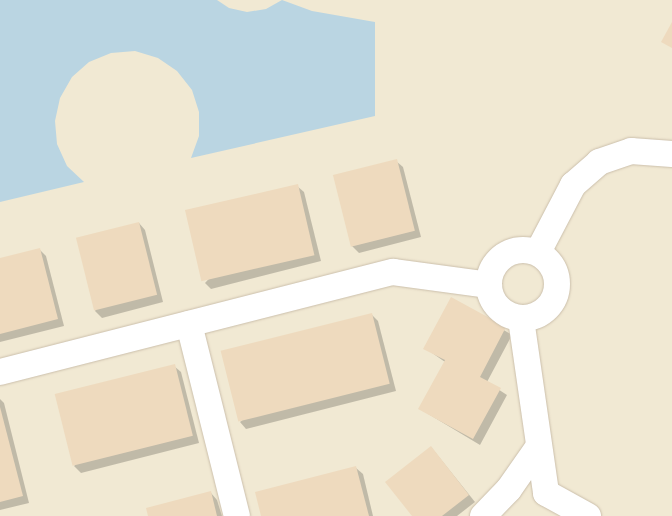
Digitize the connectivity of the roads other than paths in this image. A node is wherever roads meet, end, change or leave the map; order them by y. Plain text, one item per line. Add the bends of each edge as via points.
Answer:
1 (672, 154) edge
2 (538, 252) junction
3 (489, 285) junction
4 (521, 319) junction
5 (189, 324) junction
6 (0, 372) edge
7 (539, 446) junction
8 (237, 516) edge
9 (483, 516) edge
10 (588, 516) edge

1 - 2 street via 631,151 599,162 573,185
2 - 3 street via 515,250 504,255 496,263
2 - 4 street via 554,269 557,292 544,311
3 - 4 street via 491,298 498,308
3 - 5 street via 393,272
4 - 7 street
5 - 6 street
5 - 8 street
7 - 9 street via 509,489
7 - 10 street via 546,493

